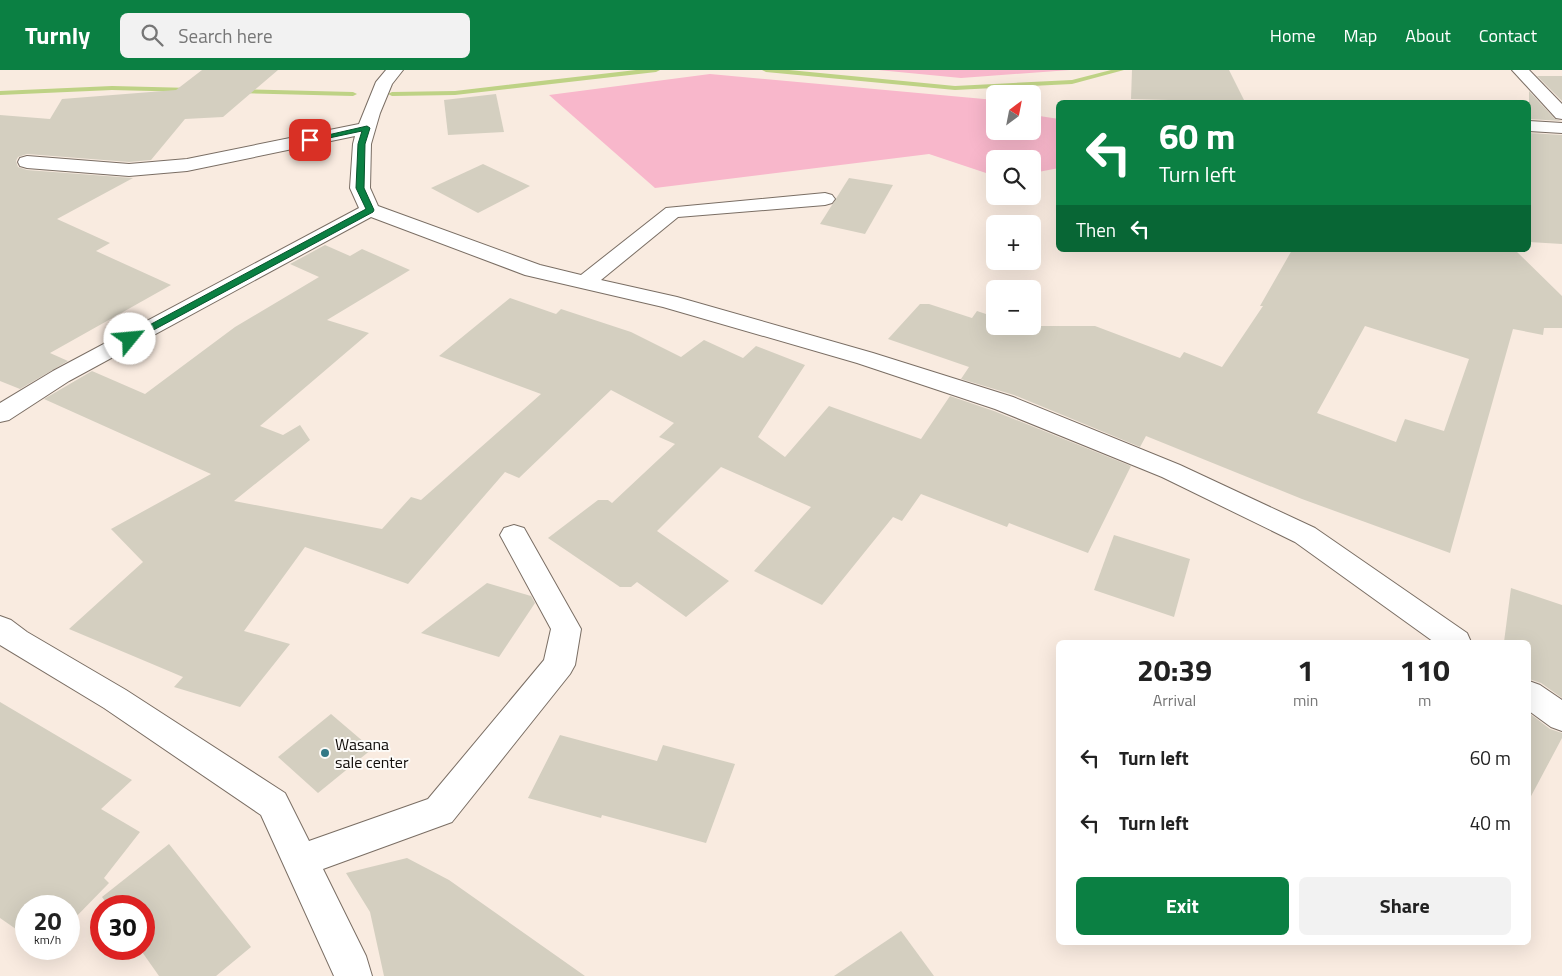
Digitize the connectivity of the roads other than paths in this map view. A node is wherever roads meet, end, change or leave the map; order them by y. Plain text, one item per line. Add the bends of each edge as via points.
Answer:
1 (395, 70) edge
2 (1520, 70) edge
3 (1562, 114) edge
4 (1531, 126) edge
5 (367, 128) junction
6 (1562, 128) edge
7 (27, 162) dead end
8 (825, 198) dead end
9 (370, 210) junction
10 (585, 282) junction
11 (0, 414) edge
12 (514, 535) dead end
13 (0, 628) edge
14 (1453, 640) edge
15 (1531, 695) edge
16 (1562, 717) edge
17 (300, 861) junction
18 (353, 976) edge

1 - 5 street via 384,82
2 - 3 street
4 - 6 street
5 - 7 street via 177,166 129,170
5 - 9 street via 362,144 360,188
8 - 10 street via 673,212
9 - 10 street via 533,270
9 - 11 street via 62,376
10 - 14 street via 669,302 874,361 1004,403 1171,471 1305,535
12 - 17 street via 566,629 559,665 440,811
13 - 17 street via 16,641 115,699 273,804
15 - 16 street
17 - 18 street

